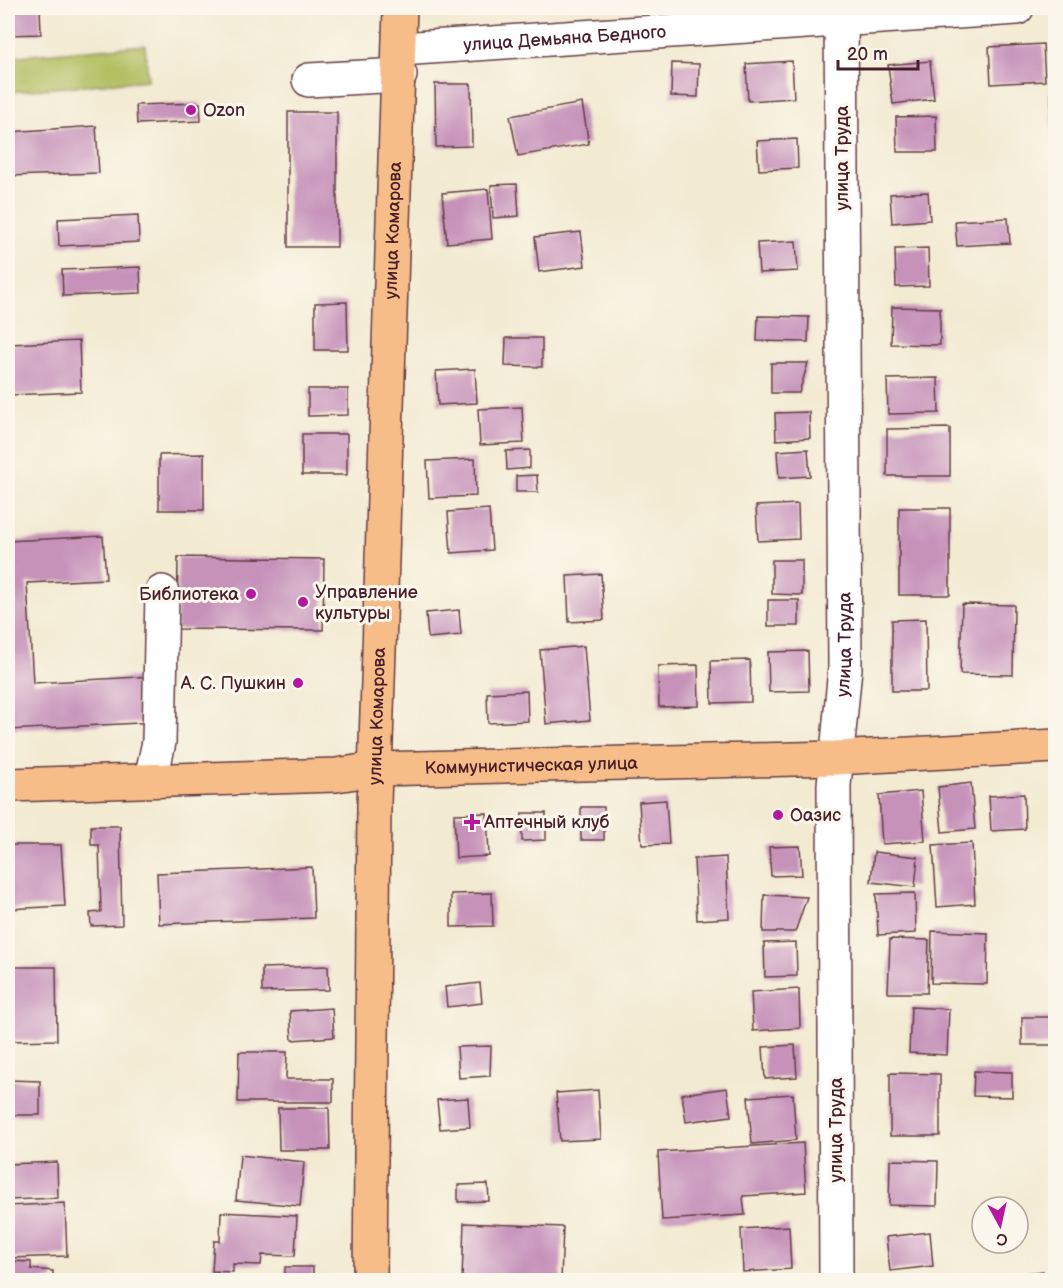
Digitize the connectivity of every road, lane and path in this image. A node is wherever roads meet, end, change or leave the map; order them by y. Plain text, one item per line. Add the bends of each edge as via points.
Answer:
1 (400, 8) edge
2 (1017, 8) edge
3 (841, 14) edge
4 (400, 62) junction
5 (309, 80) dead end
6 (162, 592) dead end
7 (1056, 747) edge
8 (836, 758) junction
9 (376, 769) junction
10 (151, 779) junction
11 (8, 785) edge
12 (370, 1281) edge
13 (836, 1281) edge

1 - 4 main road, улица Комарова
2 - 3 street, улица Демьяна Бедного
3 - 4 street, улица Демьяна Бедного
3 - 8 street, улица Труда via 845,668
4 - 5 street, улица Демьяна Бедного
4 - 9 main road, улица Комарова
6 - 10 street via 159,742
7 - 8 main road, Коммунистическая улица
8 - 9 main road, Коммунистическая улица
8 - 13 street, улица Труда
9 - 10 main road, Коммунистическая улица via 336,774
9 - 12 main road, улица Комарова
10 - 11 main road, Коммунистическая улица

